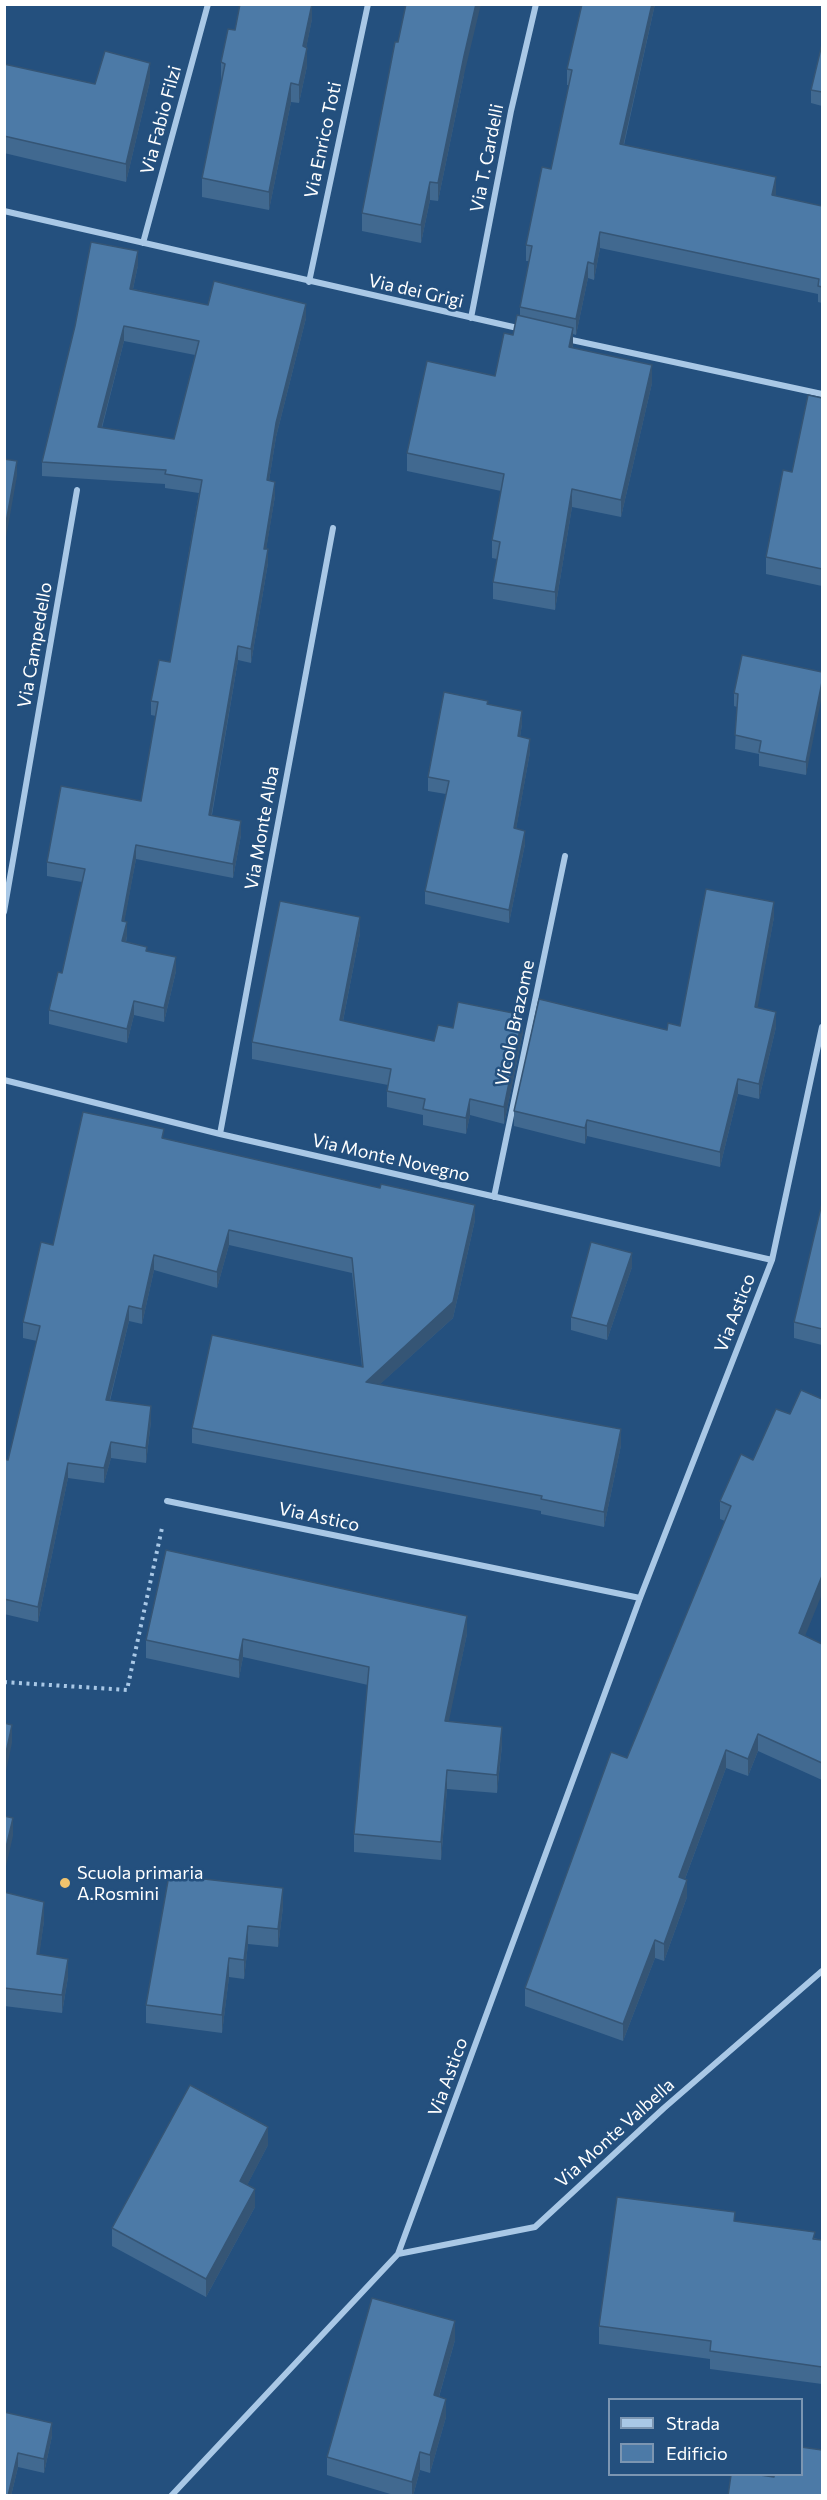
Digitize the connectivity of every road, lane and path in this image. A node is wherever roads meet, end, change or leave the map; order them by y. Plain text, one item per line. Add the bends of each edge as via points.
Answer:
1 (208, 4) edge
2 (368, 4) edge
3 (536, 4) edge
4 (4, 211) edge
5 (143, 243) junction
6 (309, 282) junction
7 (471, 318) junction
8 (529, 331) edge
9 (564, 339) edge
10 (822, 394) edge
11 (77, 490) dead end
12 (333, 528) dead end
13 (565, 856) dead end
14 (4, 912) edge
15 (822, 1027) edge
16 (4, 1080) edge
17 (220, 1134) junction
18 (494, 1197) junction
19 (772, 1260) junction
20 (168, 1501) joint
21 (640, 1598) junction
22 (4, 1682) edge
23 (822, 1971) edge
24 (398, 2254) junction
25 (171, 2496) edge

1 - 5 street, Via Fabio Filzi
2 - 6 street, Via Enrico Toti
3 - 7 street, Via T. Cardelli
4 - 5 street, Via dei Grigi
5 - 6 street, Via dei Grigi
6 - 7 street, Via dei Grigi
7 - 8 street, Via dei Grigi
9 - 10 street
11 - 14 street, Via Campedello
12 - 17 street, Via Monte Alba
13 - 18 street, Vicolo Brazome
15 - 19 street, Via Astico
16 - 17 street, Via Monte Novegno
17 - 18 street, Via Monte Novegno
18 - 19 street, Via Monte Novegno
19 - 21 street, Via Astico
20 - 21 street, Via Astico
20 - 22 path via 127,1690
21 - 24 street, Via Astico
23 - 24 street, Via Monte Valbella via 535,2227
24 - 25 street, Via Astico

